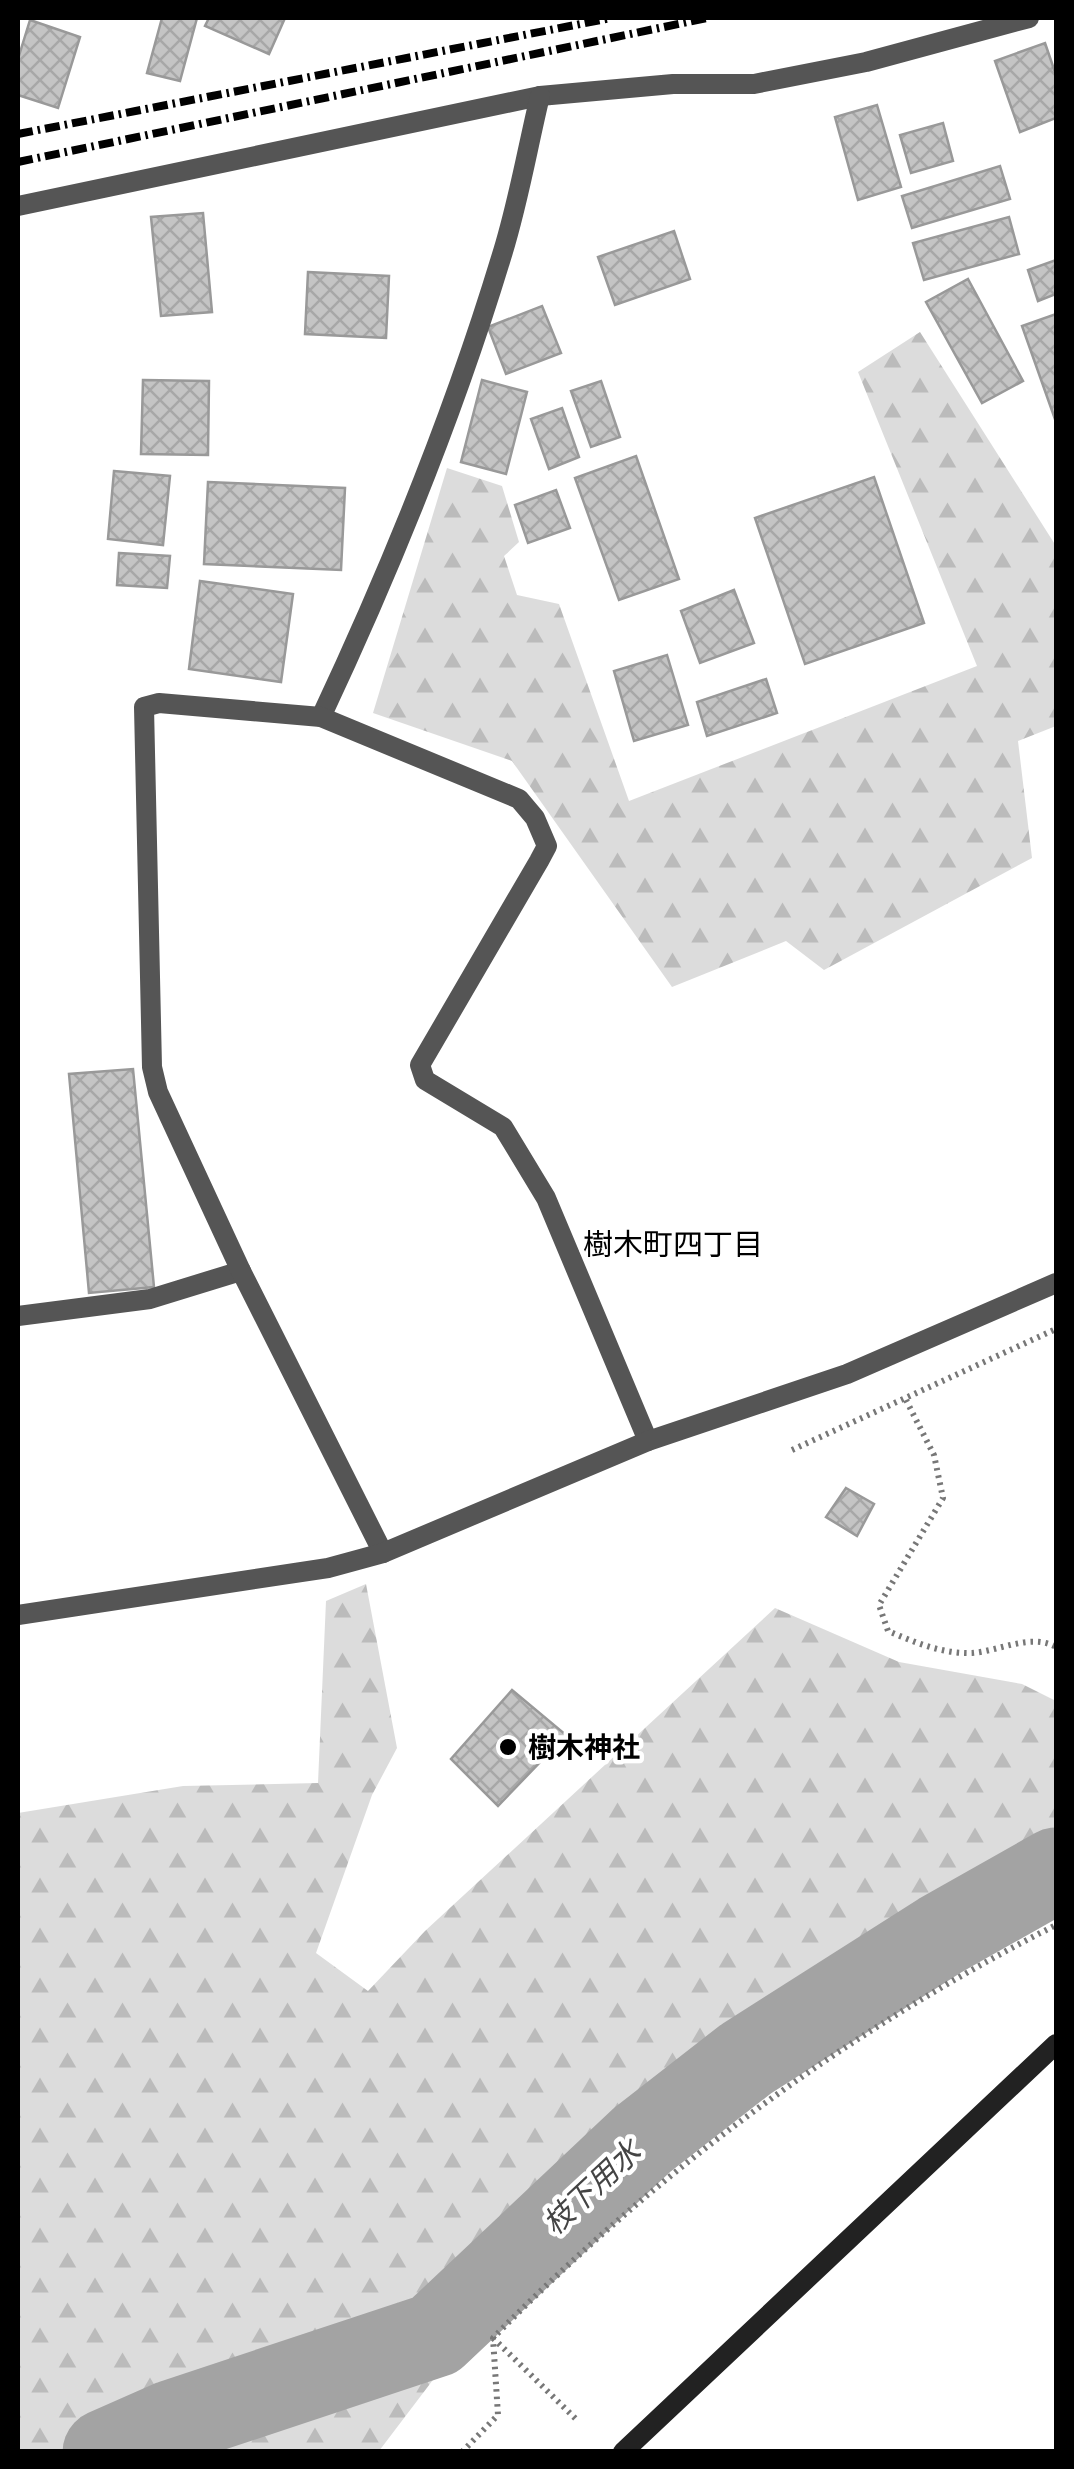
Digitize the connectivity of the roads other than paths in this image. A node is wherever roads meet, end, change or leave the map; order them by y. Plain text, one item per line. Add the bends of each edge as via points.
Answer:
1 (1029, 18) edge
2 (540, 96) junction
3 (18, 206) edge
4 (321, 717) junction
5 (241, 1271) junction
6 (1056, 1284) edge
7 (18, 1316) edge
8 (648, 1441) junction
9 (383, 1553) junction
10 (18, 1614) edge
11 (1056, 2044) edge
12 (623, 2452) edge

1 - 2 street via 754,84
2 - 3 street
2 - 4 street via 502,255 442,434 391,568
4 - 5 street via 144,707 152,1067
4 - 8 street via 519,799 535,818 546,846 540,861 420,1066 424,1080 503,1127 538,1184
5 - 7 street via 150,1299
5 - 9 street
6 - 8 street via 847,1374
8 - 9 street
9 - 10 street via 314,1570
11 - 12 street

